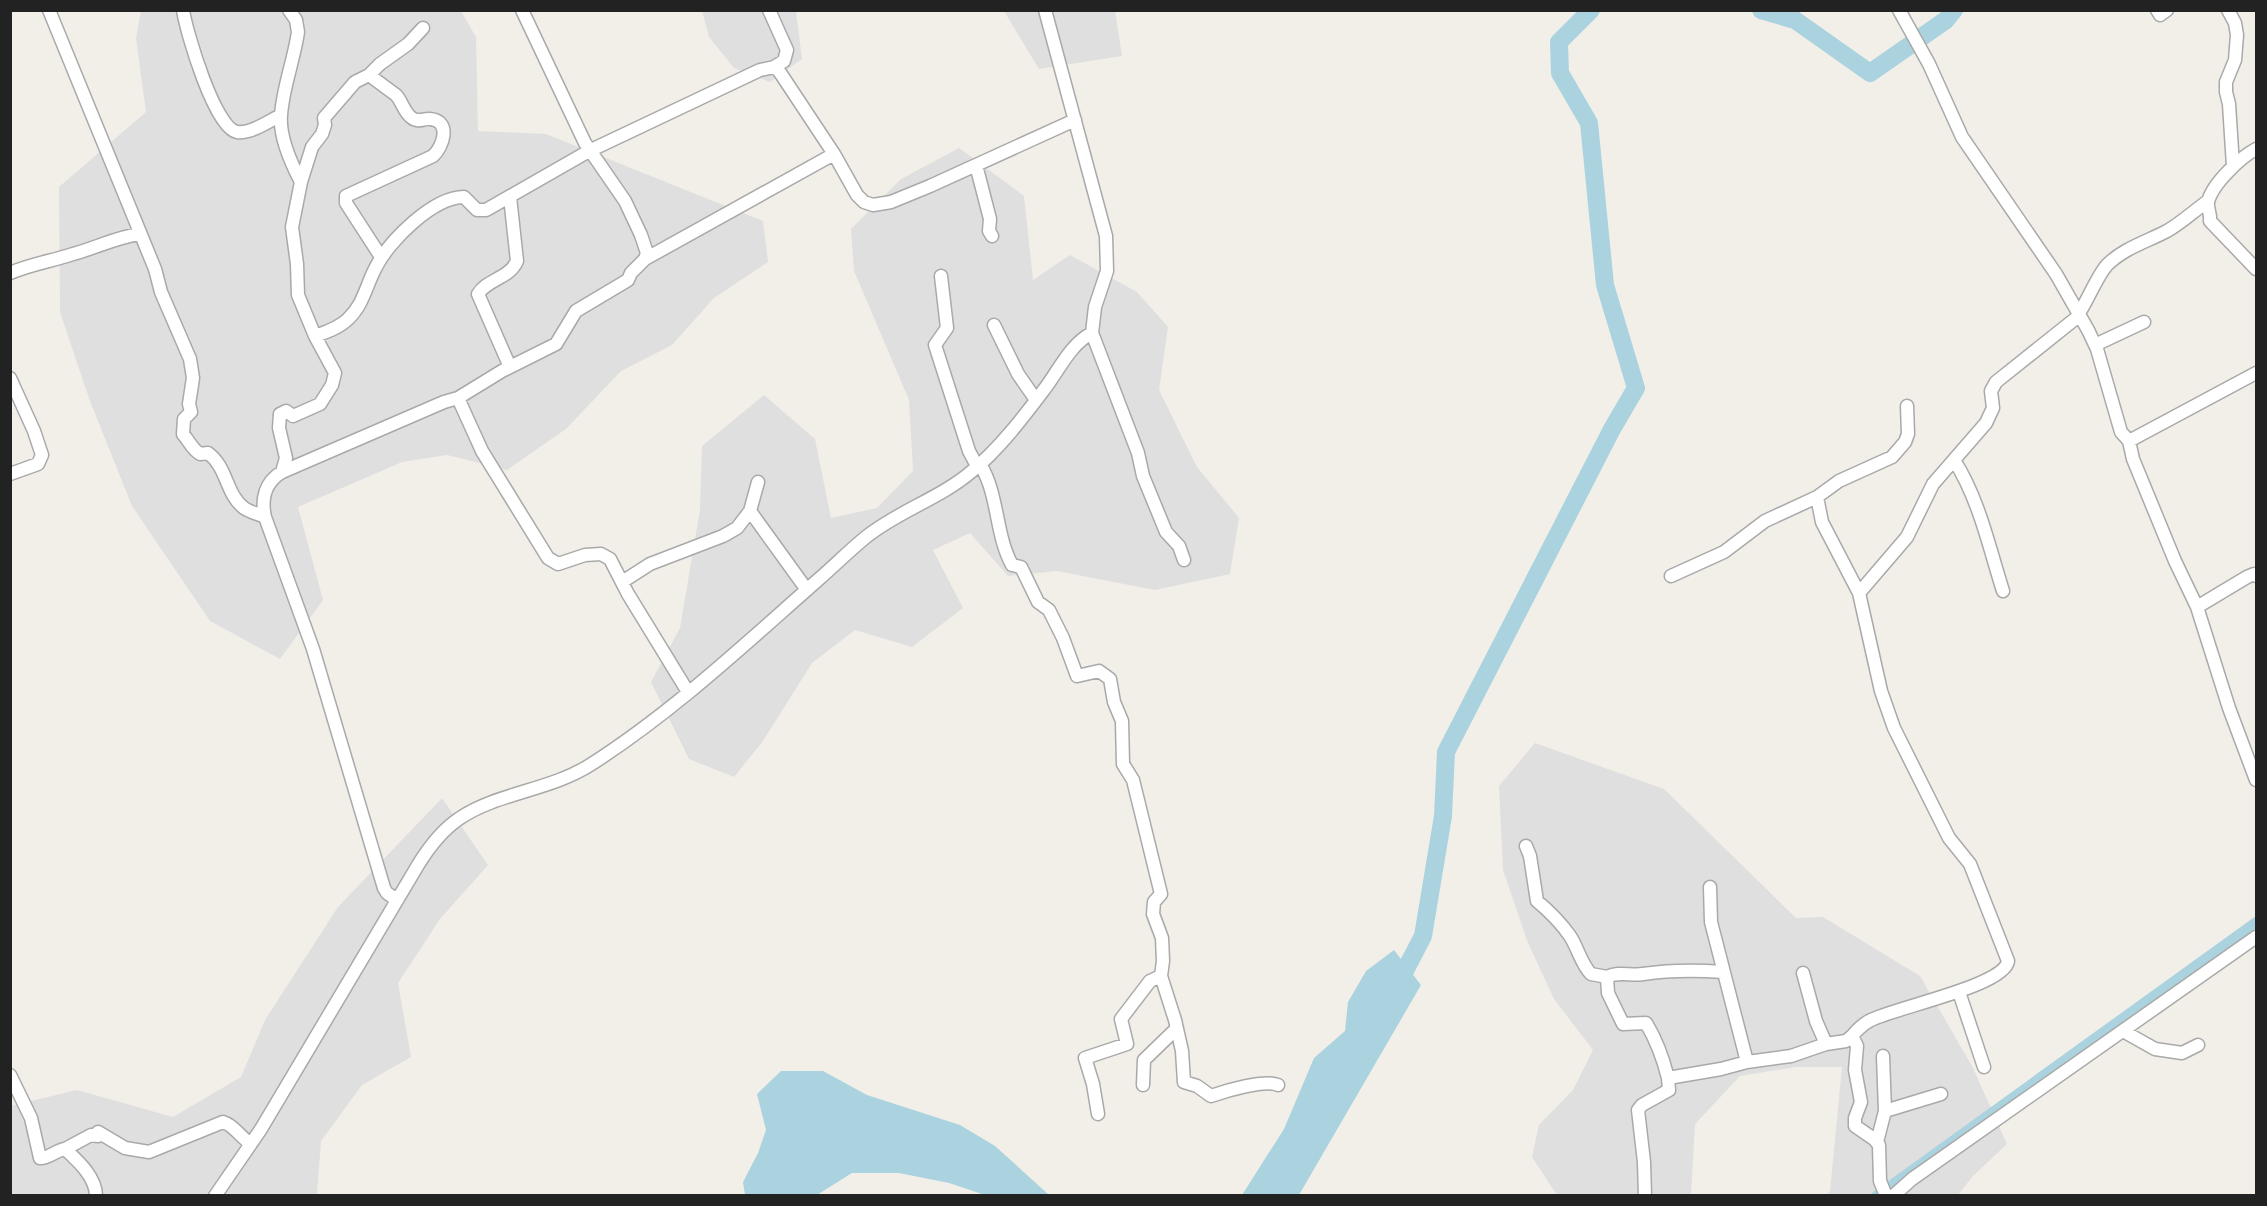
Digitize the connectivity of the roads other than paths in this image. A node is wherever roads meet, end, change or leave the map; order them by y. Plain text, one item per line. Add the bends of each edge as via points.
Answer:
1 (49, 10) edge
2 (183, 10) edge
3 (289, 10) edge
4 (522, 10) edge
5 (769, 10) edge
6 (1045, 10) edge
7 (1899, 10) edge
8 (2157, 10) edge
9 (2167, 10) edge
10 (2229, 10) edge
11 (423, 28) dead end
12 (774, 67) junction
13 (369, 75) junction
14 (280, 115) junction
15 (1070, 122) junction
16 (2256, 149) edge
17 (589, 150) junction
18 (834, 154) junction
19 (976, 165) junction
20 (2233, 166) junction
21 (301, 182) junction
22 (510, 197) junction
23 (2208, 201) junction
24 (140, 234) junction
25 (992, 236) dead end
26 (381, 257) junction
27 (645, 259) junction
28 (2256, 268) edge
29 (10, 273) edge
30 (941, 276) dead end
31 (2079, 314) junction
32 (2144, 322) dead end
33 (994, 326) dead end
34 (1092, 333) junction
35 (315, 336) junction
36 (2095, 345) junction
37 (510, 368) junction
38 (2256, 373) edge
39 (10, 378) edge
40 (1033, 396) junction
41 (458, 398) junction
42 (1907, 406) dead end
43 (2129, 441) junction
44 (1954, 460) junction
45 (976, 463) junction
46 (282, 472) junction
47 (10, 474) edge
48 (758, 482) dead end
49 (1817, 497) junction
50 (750, 511) junction
51 (265, 517) junction
52 (1184, 560) dead end
53 (1671, 576) dead end
54 (2256, 576) edge
55 (622, 582) junction
56 (804, 586) junction
57 (2004, 591) dead end
58 (1859, 593) junction
59 (2197, 607) junction
60 (685, 688) junction
61 (2256, 780) edge
62 (1526, 846) dead end
63 (1710, 886) dead end
64 (393, 897) junction
65 (2256, 938) edge
66 (1723, 972) junction
67 (1803, 973) dead end
68 (1161, 976) junction
69 (1607, 977) junction
70 (1959, 992) junction
71 (1176, 1029) junction
72 (2123, 1031) junction
73 (1852, 1036) junction
74 (1826, 1044) junction
75 (2198, 1045) dead end
76 (1883, 1056) dead end
77 (1747, 1062) junction
78 (1984, 1067) dead end
79 (10, 1076) edge
80 (1668, 1078) junction
81 (1143, 1085) dead end
82 (1278, 1085) dead end
83 (1941, 1094) dead end
84 (1885, 1111) junction
85 (1098, 1114) dead end
86 (247, 1141) junction
87 (1877, 1142) junction
88 (66, 1149) junction
89 (1884, 1190) edge
90 (96, 1196) edge
91 (215, 1196) edge
92 (1645, 1196) edge
93 (1893, 1196) edge

1 - 24 street
2 - 14 street via 205,84 231,130 242,132
3 - 14 street via 298,32
4 - 17 street
5 - 12 street via 787,50 784,61
6 - 15 street
7 - 31 street via 1962,137
8 - 9 street via 2160,15
10 - 20 street via 2237,35 2235,60 2226,82
11 - 13 street
12 - 17 street
12 - 18 street
13 - 21 street via 355,82 324,118 322,134 312,147
13 - 26 street via 396,95 411,118 439,123 444,137 433,156 346,196
14 - 21 street via 290,159
15 - 19 street
15 - 34 street via 1104,226 1107,247 1107,271 1095,307
16 - 20 street
17 - 22 street
17 - 27 street via 625,201 645,246
18 - 19 street via 857,195 873,206
18 - 27 street
19 - 25 street
20 - 23 street
21 - 35 street via 292,220 297,295
22 - 26 street via 481,212 464,197 450,199 405,230
22 - 37 street via 517,261 504,276 482,287 478,294
23 - 28 street via 2210,221
23 - 31 street via 2166,231 2112,260
24 - 29 street
24 - 51 street via 192,368 191,412 184,419 183,434 193,449 200,454 208,453 219,463 235,499
26 - 35 street via 352,315 340,326
27 - 37 street via 628,280 576,311 556,344
30 - 45 street via 947,328 935,345
31 - 36 street
31 - 44 street via 1996,382 1991,391 1992,415
32 - 36 street
33 - 40 street
34 - 40 street via 1074,346
34 - 52 street via 1138,453 1143,476 1166,532 1179,546
35 - 46 street via 334,369 334,379 320,404 293,416 286,411 279,414 286,458
36 - 43 street via 2116,418
37 - 41 street
38 - 43 street
39 - 47 street via 42,456 38,464
40 - 45 street
41 - 46 street
41 - 55 street via 482,451 548,558 558,564 601,554 610,559
42 - 49 street via 1908,434 1896,454 1839,481
43 - 59 street via 2133,459
44 - 57 street via 1976,505
44 - 58 street via 1928,492 1903,542
45 - 56 street via 934,497 875,530
45 - 68 street via 986,475 1005,553 1012,565 1021,567 1038,602 1049,610 1077,675 1100,671 1110,679 1122,722 1123,764 1132,780 1161,894 1154,902 1153,914 1162,938
46 - 51 street via 271,480 265,493
48 - 50 street
49 - 53 street via 1765,521 1724,552
49 - 58 street via 1822,522
50 - 55 street via 730,532 661,559
50 - 56 street
51 - 64 street via 313,649
54 - 59 street via 2247,577
55 - 60 street
56 - 60 street
58 - 70 street via 1881,691 1894,728 1949,838 1970,864 2008,961 2004,970
59 - 61 street
60 - 64 street via 610,751 578,772 459,818 431,845
62 - 69 street via 1537,901 1570,936 1587,971
63 - 66 street via 1710,916
64 - 86 street
65 - 72 street
66 - 69 street via 1655,971
66 - 77 street
67 - 74 street
68 - 71 street
68 - 85 street via 1150,981 1121,1018 1127,1044 1085,1058
69 - 80 street via 1608,993 1623,1024 1646,1023
70 - 73 street via 1881,1016 1861,1026
70 - 78 street
71 - 81 street via 1144,1060
71 - 82 street via 1184,1082 1211,1096 1272,1082
72 - 75 street via 2155,1049 2182,1053
72 - 93 street
73 - 74 street via 1846,1041
73 - 87 street via 1857,1046 1855,1070 1861,1102 1855,1126
74 - 77 street via 1791,1056
76 - 84 street
77 - 80 street
79 - 88 street via 31,1118 40,1158
80 - 92 street via 1669,1090 1638,1110
83 - 84 street
84 - 87 street
86 - 88 street via 223,1122 149,1152 125,1148 98,1132 98,1136 91,1135
86 - 91 street
87 - 89 street
88 - 90 street via 82,1165

